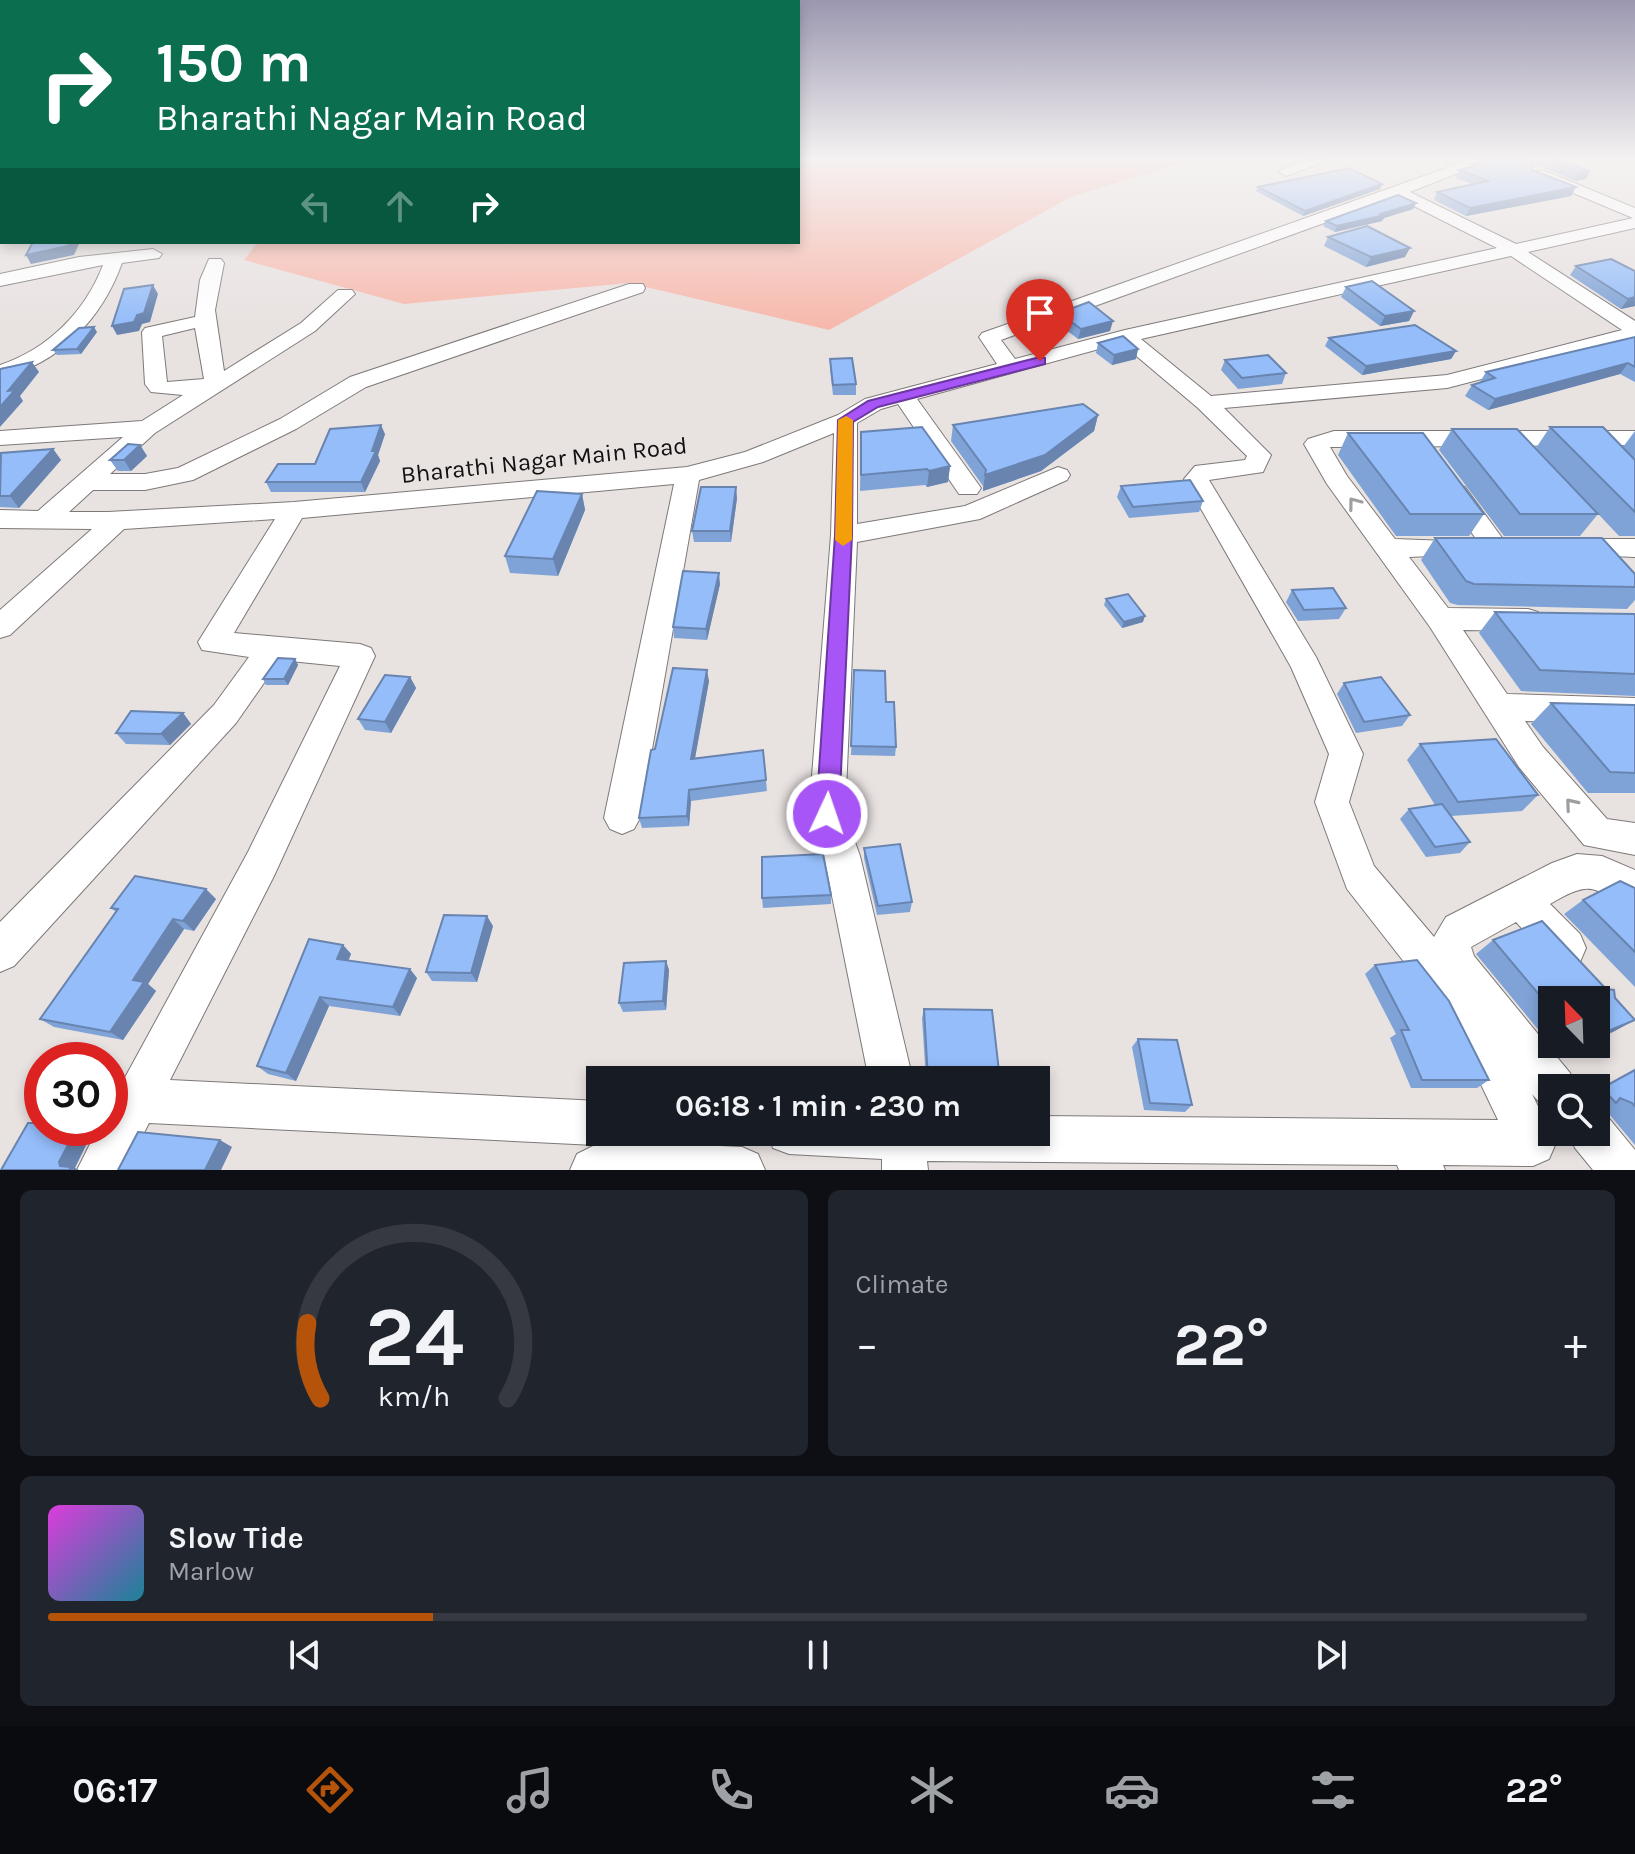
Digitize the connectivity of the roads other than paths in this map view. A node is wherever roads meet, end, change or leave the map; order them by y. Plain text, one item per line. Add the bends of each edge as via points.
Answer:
1 (1334, 215) edge
2 (1443, 215) edge
3 (1635, 223) edge
4 (1514, 250) junction
5 (80, 253) edge
6 (153, 254) dead end
7 (115, 258) junction
8 (215, 263) dead end
9 (0, 280) edge
10 (636, 288) dead end
11 (345, 294) dead end
12 (202, 321) junction
13 (1635, 332) edge
14 (1125, 336) junction
15 (1011, 369) junction
16 (0, 372) edge
17 (216, 384) junction
18 (904, 396) junction
19 (1206, 403) junction
20 (846, 420) junction
21 (147, 428) junction
22 (0, 438) edge
23 (1415, 438) junction
24 (1509, 438) junction
25 (1595, 438) junction
26 (1635, 438) edge
27 (1614, 458) edge
28 (1530, 460) edge
29 (688, 475) junction
30 (1058, 475) dead end
31 (86, 482) junction
32 (968, 488) dead end
33 (294, 510) junction
34 (0, 519) edge
35 (45, 519) junction
36 (118, 520) junction
37 (1591, 526) edge
38 (844, 535) junction
39 (1388, 548) junction
40 (1496, 548) junction
41 (1623, 548) edge
42 (1440, 619) junction
43 (1563, 621) edge
44 (0, 627) edge
45 (273, 647) junction
46 (1499, 707) junction
47 (1635, 711) edge
48 (622, 818) dead end
49 (1635, 839) edge
50 (1635, 891) edge
51 (1521, 900) junction
52 (0, 952) edge
53 (1593, 977) edge
54 (888, 1066) edge
55 (1544, 1074) edge
56 (137, 1100) junction
57 (586, 1122) edge
58 (1602, 1146) edge
59 (904, 1147) edge
60 (1416, 1156) edge
61 (100, 1170) edge
62 (593, 1170) edge
63 (742, 1170) edge
64 (1622, 1170) edge

1 - 15 street via 989,337
2 - 4 street
3 - 4 street, Bharathi Nagar Main Road
4 - 13 street
4 - 14 street, Bharathi Nagar Main Road
5 - 7 street
5 - 9 street
6 - 7 street
7 - 16 street via 87,315 35,357
8 - 12 street
10 - 31 street via 358,382 184,475 145,482
11 - 17 street via 308,327
12 - 17 street
12 - 17 street via 152,332 156,384 176,390
13 - 19 street via 1447,381
14 - 15 street, Bharathi Nagar Main Road
14 - 19 street
15 - 18 street, Bharathi Nagar Main Road
17 - 21 street
18 - 20 street, Bharathi Nagar Main Road via 873,404
18 - 32 street
19 - 60 street via 1259,455 1254,467 1204,471 1196,479 1305,665 1346,754 1332,802 1360,877 1466,1007 1533,1143
20 - 29 street, Bharathi Nagar Main Road via 754,457
20 - 38 street
21 - 22 street
21 - 31 street
23 - 24 street
39 -> 23 street via 1316,444 1334,438
23 - 40 street
24 - 25 street
24 - 28 street
25 - 26 street
25 - 27 street
29 - 33 street, Bharathi Nagar Main Road
29 - 48 street
30 - 38 street via 971,513
31 - 35 street
33 - 36 street, Bharathi Nagar Main Road
33 - 45 street via 213,642
34 - 35 street, Bharathi Nagar Main Road
35 - 36 street, Bharathi Nagar Main Road
36 - 44 street
37 - 41 street
38 - 54 street via 827,814 842,856
39 - 40 street
39 - 42 street
40 - 41 street
42 - 43 street
42 - 46 street
45 - 52 street via 225,714
45 - 56 street via 360,656 261,864
46 - 47 street
49 -> 46 street via 1597,834 1531,757
50 - 51 street via 1605,872 1583,868
51 - 53 street
51 - 55 street via 1460,930 1450,944 1460,970
56 - 57 street
56 - 61 street
58 - 64 street
59 - 60 street
62 - 63 street via 605,1164

